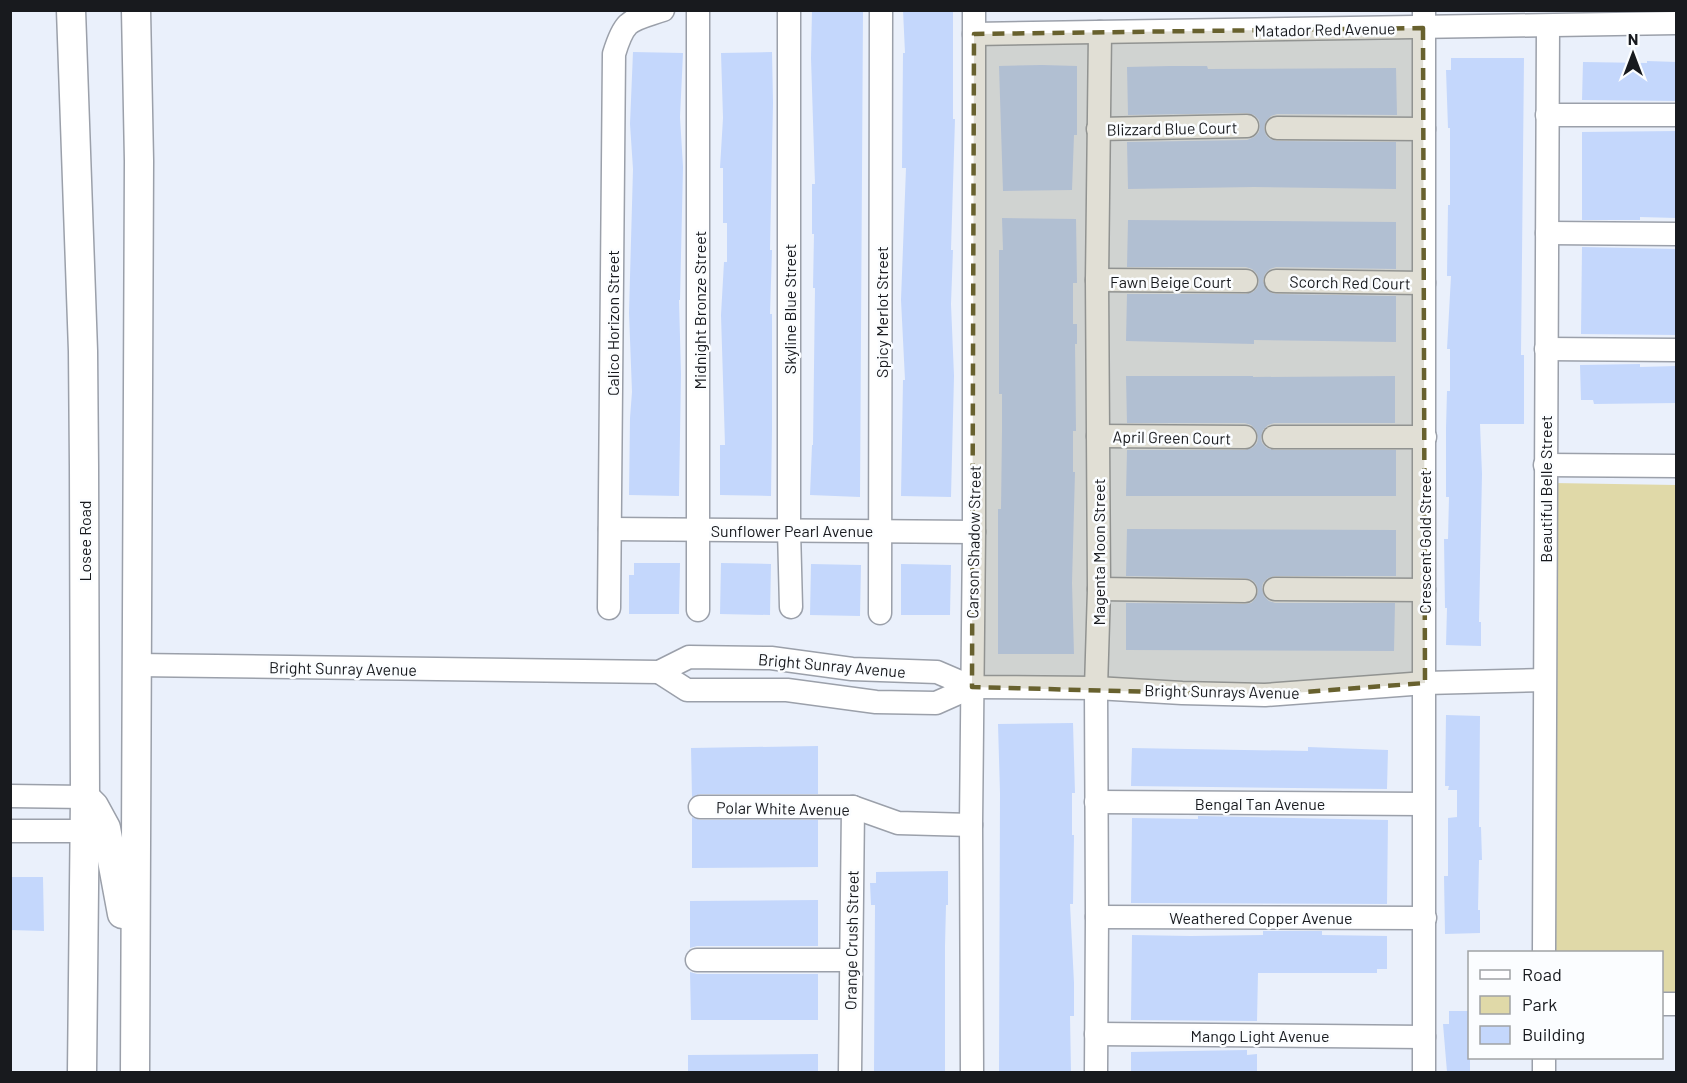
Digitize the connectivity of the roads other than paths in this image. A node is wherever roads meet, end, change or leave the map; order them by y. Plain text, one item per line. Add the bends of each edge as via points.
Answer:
1 (71, 10) edge
2 (136, 10) edge
3 (663, 10) edge
4 (698, 10) edge
5 (789, 10) edge
6 (881, 10) edge
7 (974, 10) edge
8 (1423, 19) edge
9 (1677, 23) edge
10 (1548, 26) junction
11 (1100, 32) junction
12 (974, 34) junction
13 (1546, 115) junction
14 (1677, 115) edge
15 (1246, 126) dead end
16 (1277, 128) dead end
17 (1098, 129) junction
18 (1424, 129) junction
19 (1547, 233) junction
20 (1677, 234) edge
21 (1097, 280) junction
22 (1246, 281) dead end
23 (1276, 281) dead end
24 (1424, 283) junction
25 (1546, 349) junction
26 (1677, 350) edge
27 (1098, 436) junction
28 (1274, 437) dead end
29 (1245, 438) dead end
30 (1425, 438) junction
31 (1545, 465) junction
32 (1677, 466) edge
33 (610, 529) junction
34 (699, 530) junction
35 (789, 530) junction
36 (880, 531) junction
37 (974, 532) junction
38 (1099, 589) junction
39 (1275, 589) dead end
40 (1424, 590) junction
41 (1245, 591) dead end
42 (791, 607) dead end
43 (609, 608) dead end
44 (698, 610) dead end
45 (880, 613) dead end
46 (136, 665) junction
47 (659, 672) junction
48 (915, 672) junction
49 (1544, 680) junction
50 (1425, 684) junction
51 (972, 687) junction
52 (1096, 688) junction
53 (916, 703) junction
54 (10, 796) edge
55 (85, 797) junction
56 (1096, 802) junction
57 (1423, 804) junction
58 (700, 807) dead end
59 (853, 807) junction
60 (971, 825) junction
61 (10, 831) edge
62 (84, 831) junction
63 (1097, 916) junction
64 (1425, 918) junction
65 (1544, 951) edge
66 (697, 960) dead end
67 (850, 960) junction
68 (135, 984) junction
69 (1096, 1034) junction
70 (1424, 1037) junction
71 (82, 1072) edge
72 (135, 1072) edge
73 (850, 1072) edge
74 (972, 1072) edge
75 (1095, 1072) edge
76 (1424, 1072) edge

1 - 55 main road, Losee Road via 83,374
2 - 46 main road
3 - 33 street, Calico Horizon Street via 632,21 622,29 614,54
4 - 34 street, Midnight Bronze Street
5 - 35 street, Skyline Blue Street
6 - 36 street, Spicy Merlot Street
7 - 12 street, Carson Shadow Street
8 - 10 street, Matador Red Avenue
8 - 11 street, Matador Red Avenue
8 - 18 street, Crescent Gold Street
9 - 10 street, Matador Red Avenue
10 - 13 street, Beautiful Belle Street
11 - 12 street, Matador Red Avenue
11 - 17 street, Magenta Moon Street
12 - 37 street, Carson Shadow Street
13 - 14 street
13 - 19 street, Beautiful Belle Street
15 - 17 street, Blizzard Blue Court
16 - 18 street
17 - 21 street, Magenta Moon Street
18 - 24 street, Crescent Gold Street
19 - 20 street
19 - 25 street, Beautiful Belle Street
21 - 22 street, Fawn Beige Court
21 - 27 street, Magenta Moon Street
23 - 24 street, Scorch Red Court
24 - 30 street, Crescent Gold Street
25 - 26 street
25 - 31 street, Beautiful Belle Street
27 - 29 street, April Green Court
27 - 38 street, Magenta Moon Street
28 - 30 street
30 - 40 street, Crescent Gold Street
31 - 32 street
31 - 49 street, Beautiful Belle Street
33 - 34 street, Sunflower Pearl Avenue
33 - 43 street, Calico Horizon Street
34 - 35 street, Sunflower Pearl Avenue
34 - 44 street, Midnight Bronze Street
35 - 36 street, Sunflower Pearl Avenue
35 - 42 street, Skyline Blue Street
36 - 37 street, Sunflower Pearl Avenue
36 - 45 street, Spicy Merlot Street
37 - 51 street, Carson Shadow Street
38 - 41 street
38 - 52 street, Magenta Moon Street
39 - 40 street
40 - 50 street, Crescent Gold Street
46 - 47 street, Bright Sunray Avenue
46 - 68 main road
47 - 48 street, Bright Sunray Avenue via 689,657 700,657 771,658 852,669
47 - 53 street, Bright Sunray Avenue via 687,690 787,690 854,700
48 - 51 street, Bright Sunray Avenue via 937,672
48 - 53 street
49 - 50 street, Bright Sunrays Avenue
49 - 65 street, Beautiful Belle Street
50 - 52 street, Bright Sunrays Avenue via 1265,695
50 - 57 street, Crescent Gold Street
51 - 52 street, Bright Sunrays Avenue
51 - 53 street, Bright Sunray Avenue via 936,703
51 - 60 street, Carson Shadow Street
52 - 56 street, Magenta Moon Street
54 - 55 street
55 - 62 main road, Losee Road
55 - 68 main road via 106,828
56 - 57 street, Bengal Tan Avenue
56 - 63 street, Magenta Moon Street
57 - 64 street, Crescent Gold Street
58 - 59 street, Polar White Avenue
59 - 60 street, Polar White Avenue via 898,823
59 - 67 street, Orange Crush Street
60 - 74 street, Carson Shadow Street
61 - 62 street
62 - 71 main road, Losee Road
63 - 64 street, Weathered Copper Avenue
63 - 69 street, Magenta Moon Street
64 - 70 street, Crescent Gold Street
66 - 67 street
67 - 73 street, Orange Crush Street
68 - 72 main road
69 - 70 street, Mango Light Avenue
69 - 75 street, Magenta Moon Street
70 - 76 street, Crescent Gold Street

